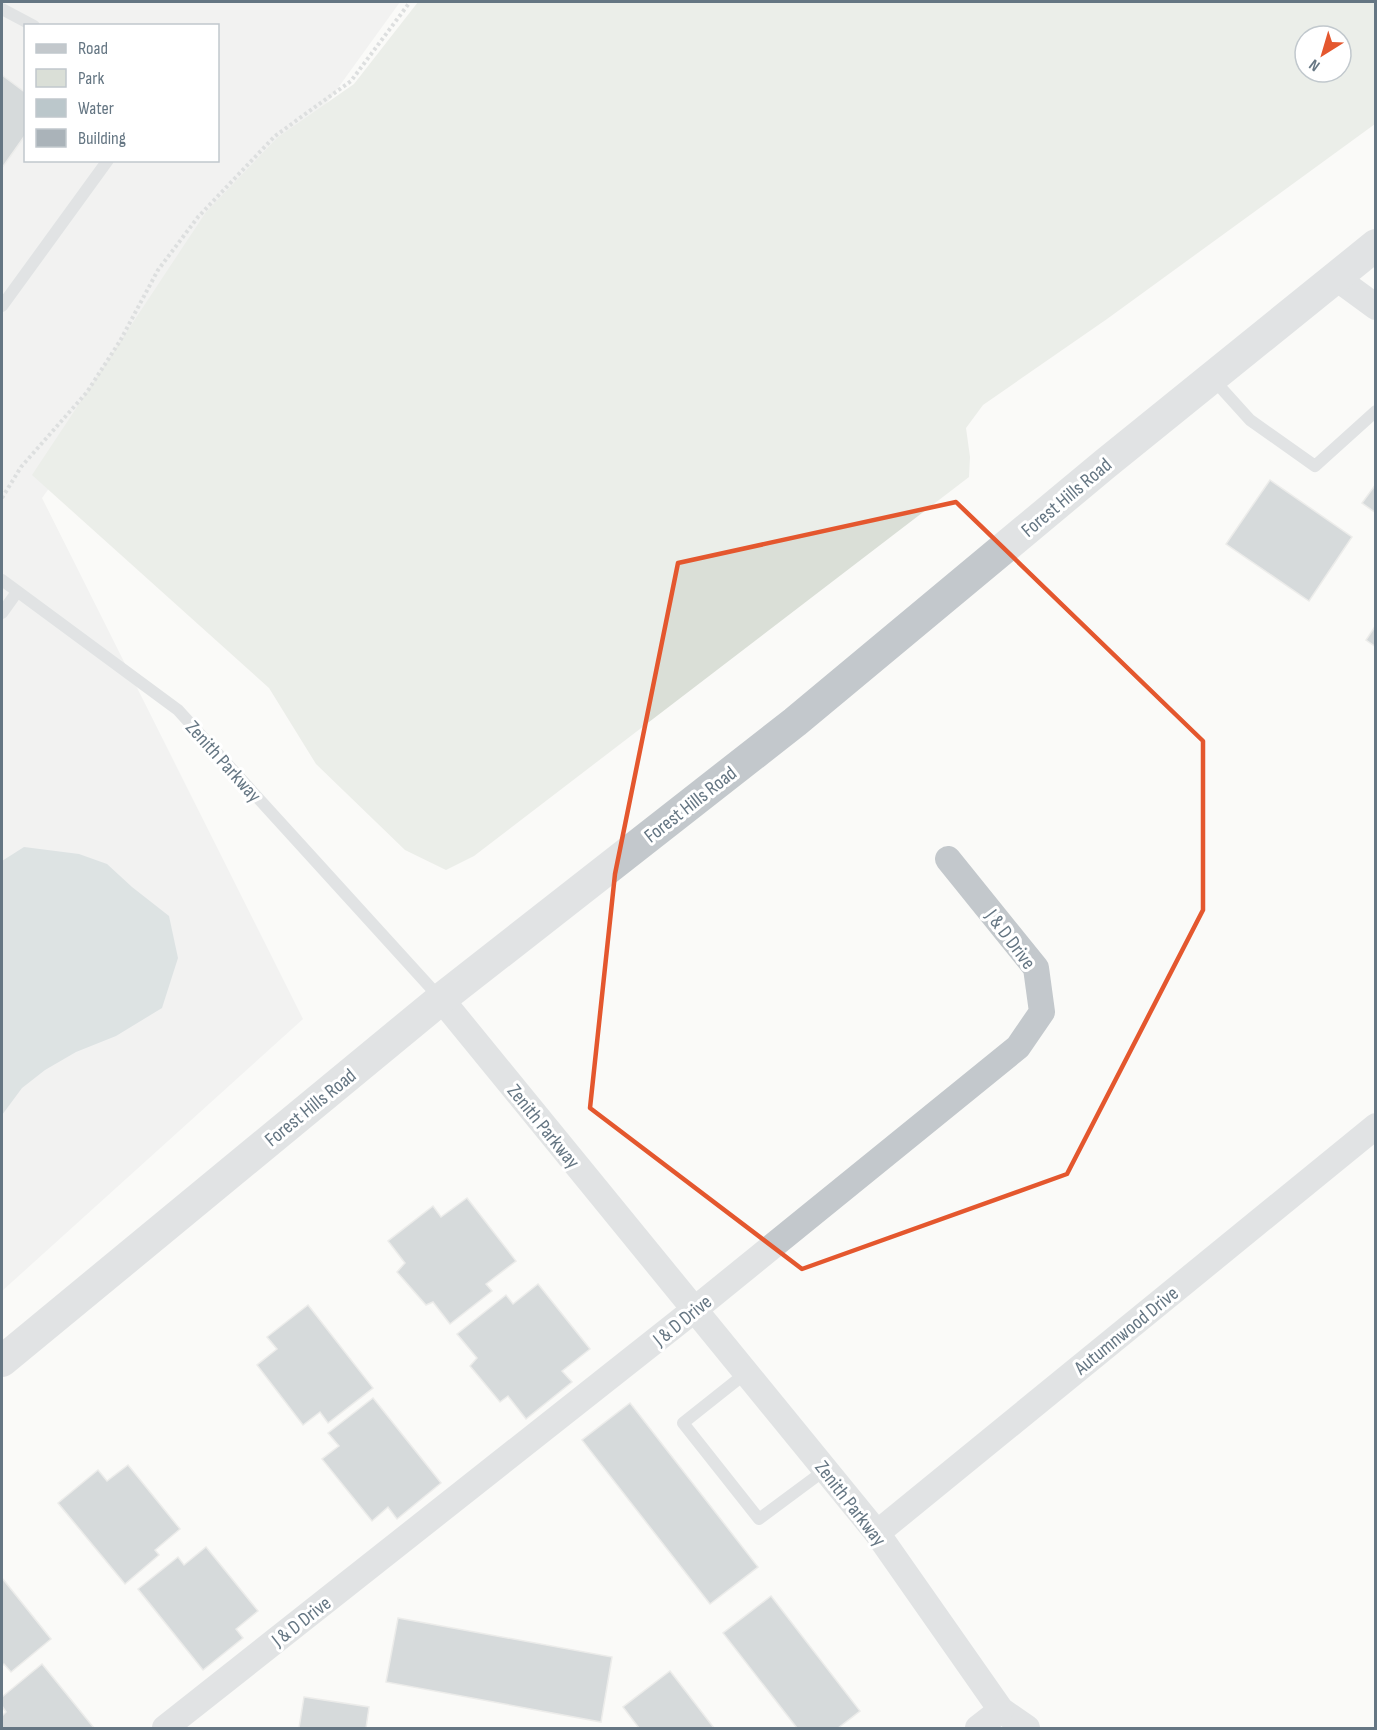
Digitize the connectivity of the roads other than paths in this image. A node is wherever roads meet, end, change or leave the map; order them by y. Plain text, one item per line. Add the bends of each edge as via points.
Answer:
1 (2, 9) edge
2 (30, 24) edge
3 (107, 162) edge
4 (1376, 245) edge
5 (1335, 277) junction
6 (2, 306) edge
7 (1376, 307) edge
8 (1212, 377) junction
9 (1376, 411) edge
10 (2, 580) edge
11 (18, 592) junction
12 (2, 613) edge
13 (948, 859) dead end
14 (441, 999) junction
15 (1376, 1126) edge
16 (694, 1310) junction
17 (2, 1360) edge
18 (746, 1373) junction
19 (825, 1470) junction
20 (877, 1533) junction
21 (1001, 1710) junction
22 (165, 1728) edge
23 (978, 1728) edge
24 (1027, 1728) edge

1 - 2 lane
3 - 6 lane
4 - 5 street, Forest Hills Road
5 - 7 street
5 - 8 street, Forest Hills Road
8 - 9 lane via 1250,420 1315,466
8 - 14 street, Forest Hills Road via 795,722
10 - 11 lane, Zenith Parkway
11 - 12 lane
11 - 14 lane, Zenith Parkway via 178,711
13 - 16 street, J & D Drive via 1036,968 1042,1012 1018,1047
14 - 16 street, Zenith Parkway
14 - 17 street, Forest Hills Road
15 - 20 street, Autumnwood Drive
16 - 18 street, Zenith Parkway
16 - 22 street, J & D Drive
18 - 19 street, Zenith Parkway
18 - 19 lane via 683,1423 759,1519
19 - 20 street, Zenith Parkway
20 - 21 street, Zenith Parkway
21 - 23 street
21 - 24 street, Zenith Parkway

